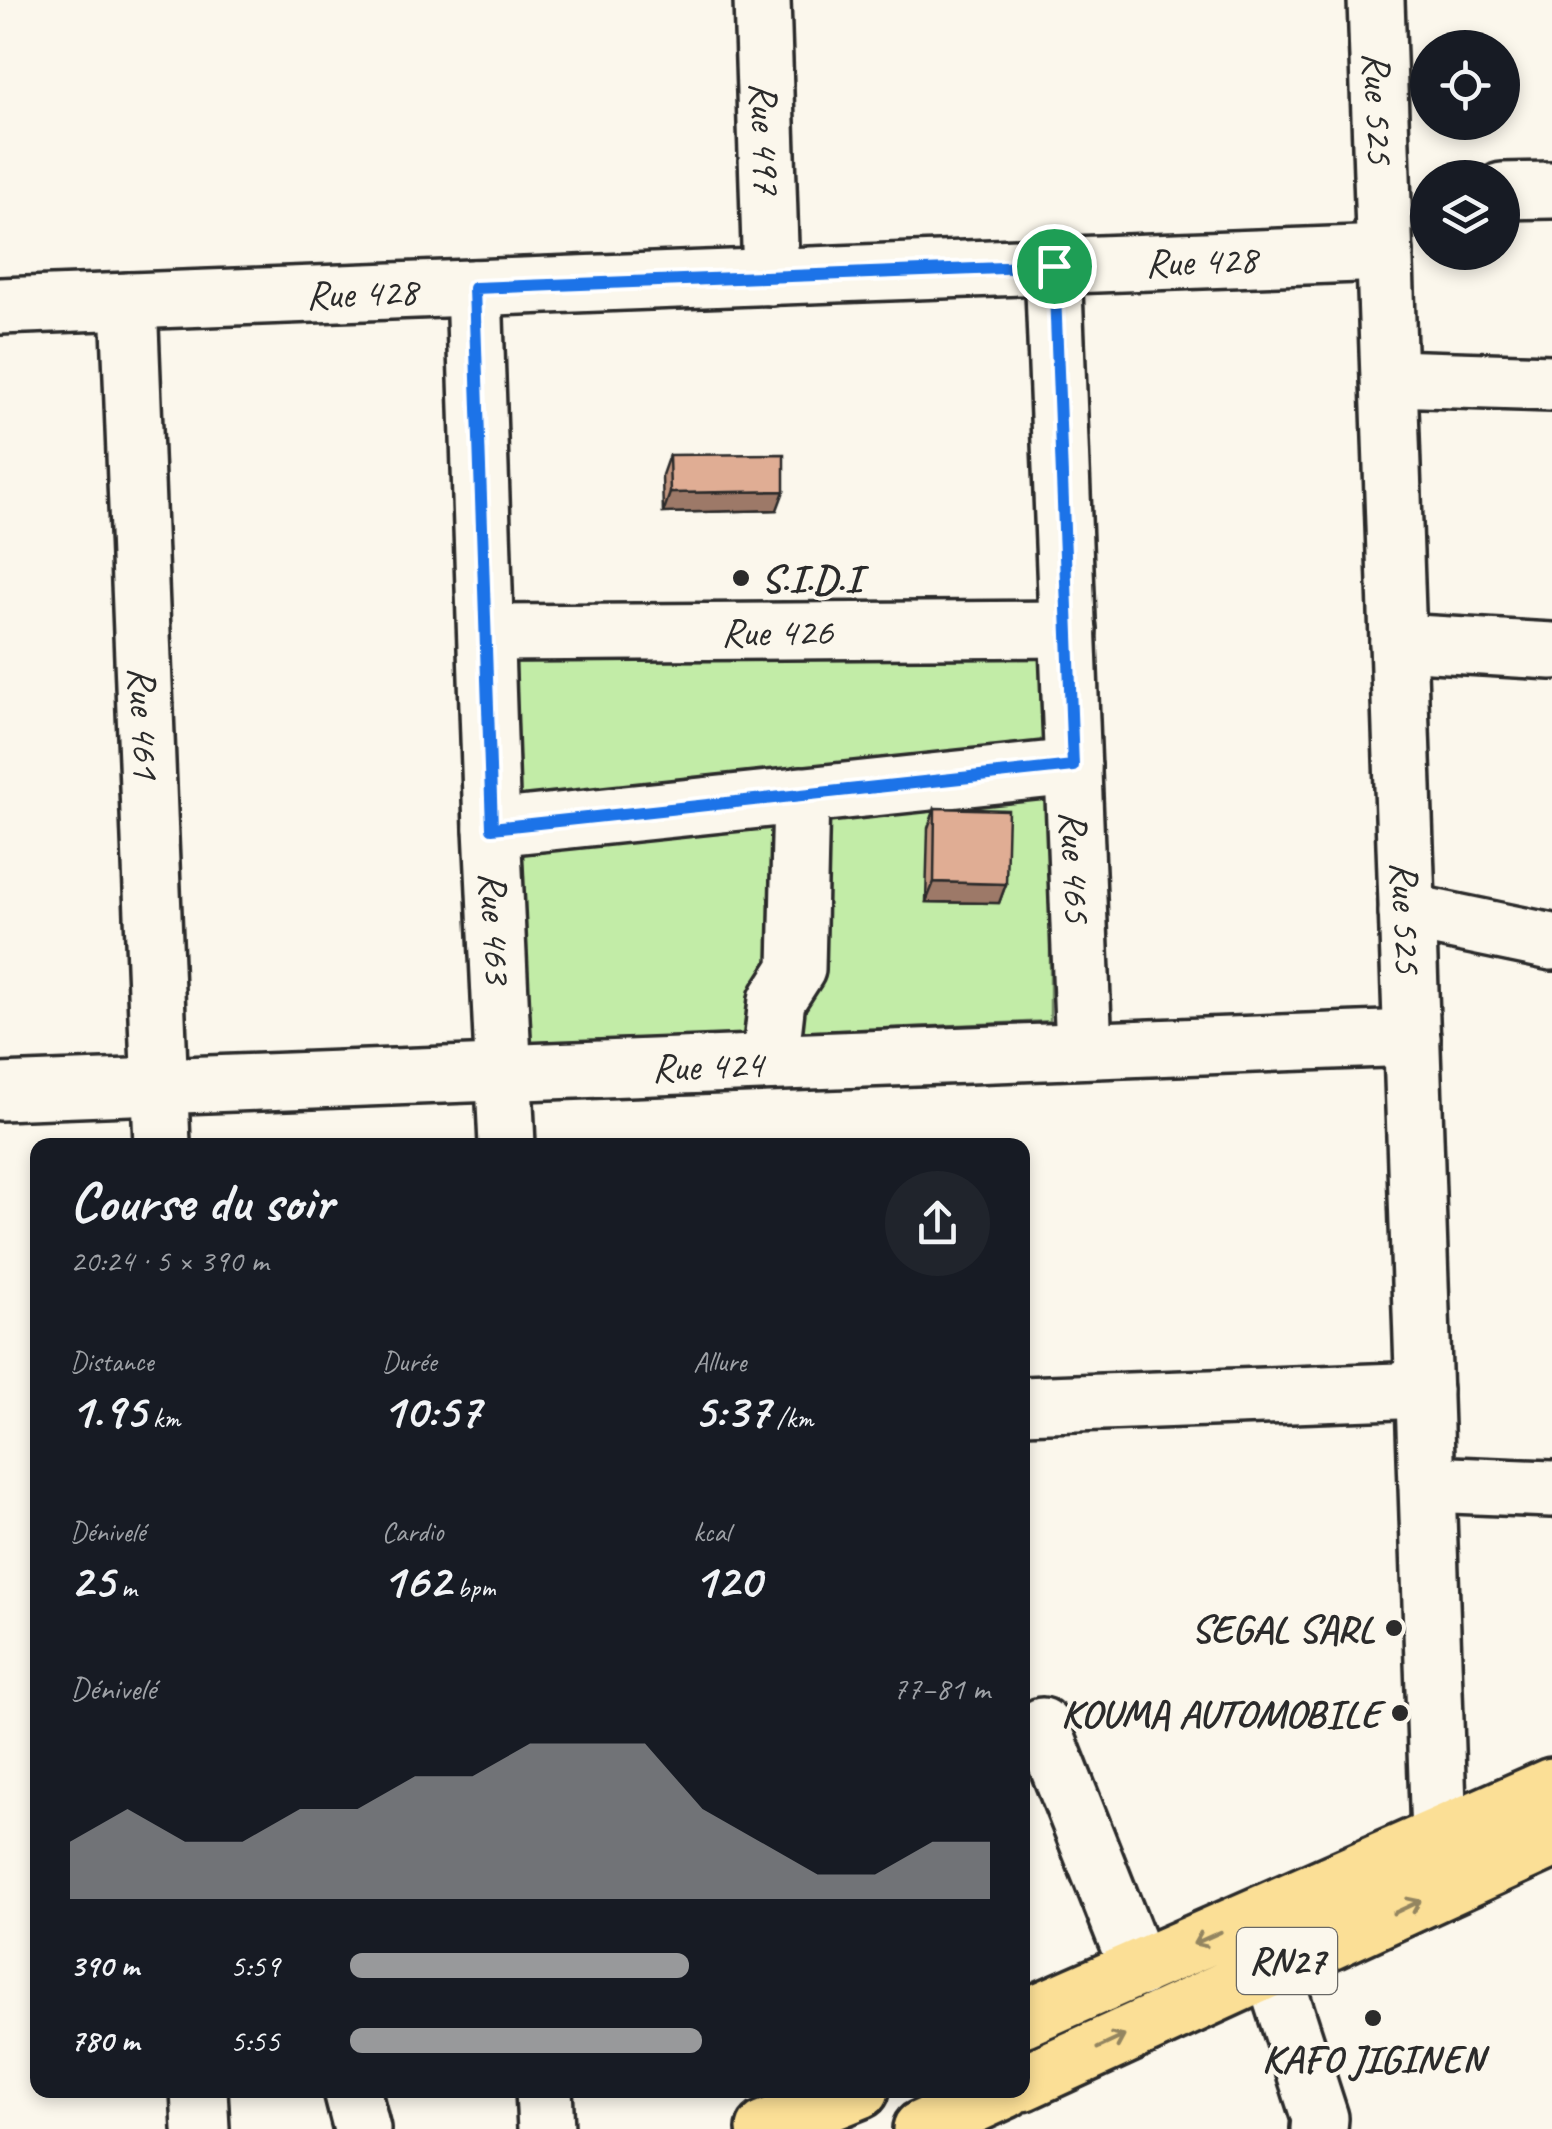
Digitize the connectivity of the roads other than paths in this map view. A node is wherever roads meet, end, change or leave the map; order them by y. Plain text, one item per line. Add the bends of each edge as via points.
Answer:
1 (762, 0) edge
2 (1376, 0) edge
3 (1552, 190) edge
4 (1520, 191) edge
5 (1405, 192) edge
6 (1385, 253) junction
7 (1054, 266) junction
8 (771, 277) junction
9 (474, 288) junction
10 (129, 301) junction
11 (0, 306) edge
12 (1390, 378) junction
13 (1552, 383) edge
14 (1068, 629) junction
15 (488, 634) junction
16 (1398, 642) junction
17 (1552, 651) edge
18 (1073, 766) junction
19 (801, 796) junction
20 (492, 828) junction
21 (1408, 912) junction
22 (1552, 942) edge
23 (1412, 1038) junction
24 (1084, 1050) junction
25 (770, 1062) junction
26 (505, 1073) junction
27 (160, 1086) junction
28 (0, 1092) edge
29 (162, 1138) edge
30 (508, 1138) edge
31 (1424, 1390) junction
32 (1030, 1405) edge
33 (1427, 1484) junction
34 (1552, 1489) edge
35 (1042, 1726) dead end
36 (1552, 1786) edge
37 (1552, 1840) edge
38 (1449, 1859) junction
39 (1138, 1968) junction
40 (1272, 1968) junction
41 (1030, 2015) edge
42 (1030, 2079) edge
43 (199, 2098) edge
44 (354, 2098) edge
45 (544, 2098) edge
46 (834, 2098) edge
47 (989, 2098) edge
48 (793, 2110) edge
49 (201, 2129) edge
50 (362, 2129) edge
51 (546, 2129) edge
52 (921, 2129) edge
53 (1318, 2129) edge

1 - 8 street, Rue 497
2 - 5 street, Rue 525
3 - 4 street
5 - 6 street, Rue 525
6 - 7 street, Rue 428
6 - 12 street, Rue 525
7 - 8 street, Rue 428
7 - 14 street, Rue 465
8 - 9 street, Rue 428
9 - 10 street, Rue 428
9 - 15 street, Rue 463
10 - 11 street, Rue 428
10 - 27 street, Rue 461
12 - 13 street
12 - 16 street, Rue 525
14 - 15 street, Rue 426
14 - 18 street, Rue 465
15 - 20 street, Rue 463
16 - 17 street
16 - 21 street, Rue 525
18 - 19 street
18 - 24 street, Rue 465
19 - 20 street
19 - 25 street via 797,970 776,1000
20 - 26 street, Rue 463
21 - 22 street
21 - 23 street, Rue 525
23 - 24 street, Rue 424
23 - 31 street, Rue 525
24 - 25 street, Rue 424
25 - 26 street, Rue 424
26 - 27 street, Rue 424
26 - 30 street, Rue 463
27 - 28 street, Rue 424
27 - 29 street, Rue 461
31 - 32 street
31 - 33 street, Rue 525
33 - 34 street
33 - 38 street, Rue 525
35 - 39 street
36 - 38 main road, RN27
37 - 38 main road, RN27
38 -> 39 main road, RN27
40 -> 38 main road, RN27
39 - 41 main road, RN27
42 -> 40 main road, RN27
40 - 53 street
43 - 49 street
44 - 50 street
45 - 51 street
46 - 48 main road
47 - 52 main road

